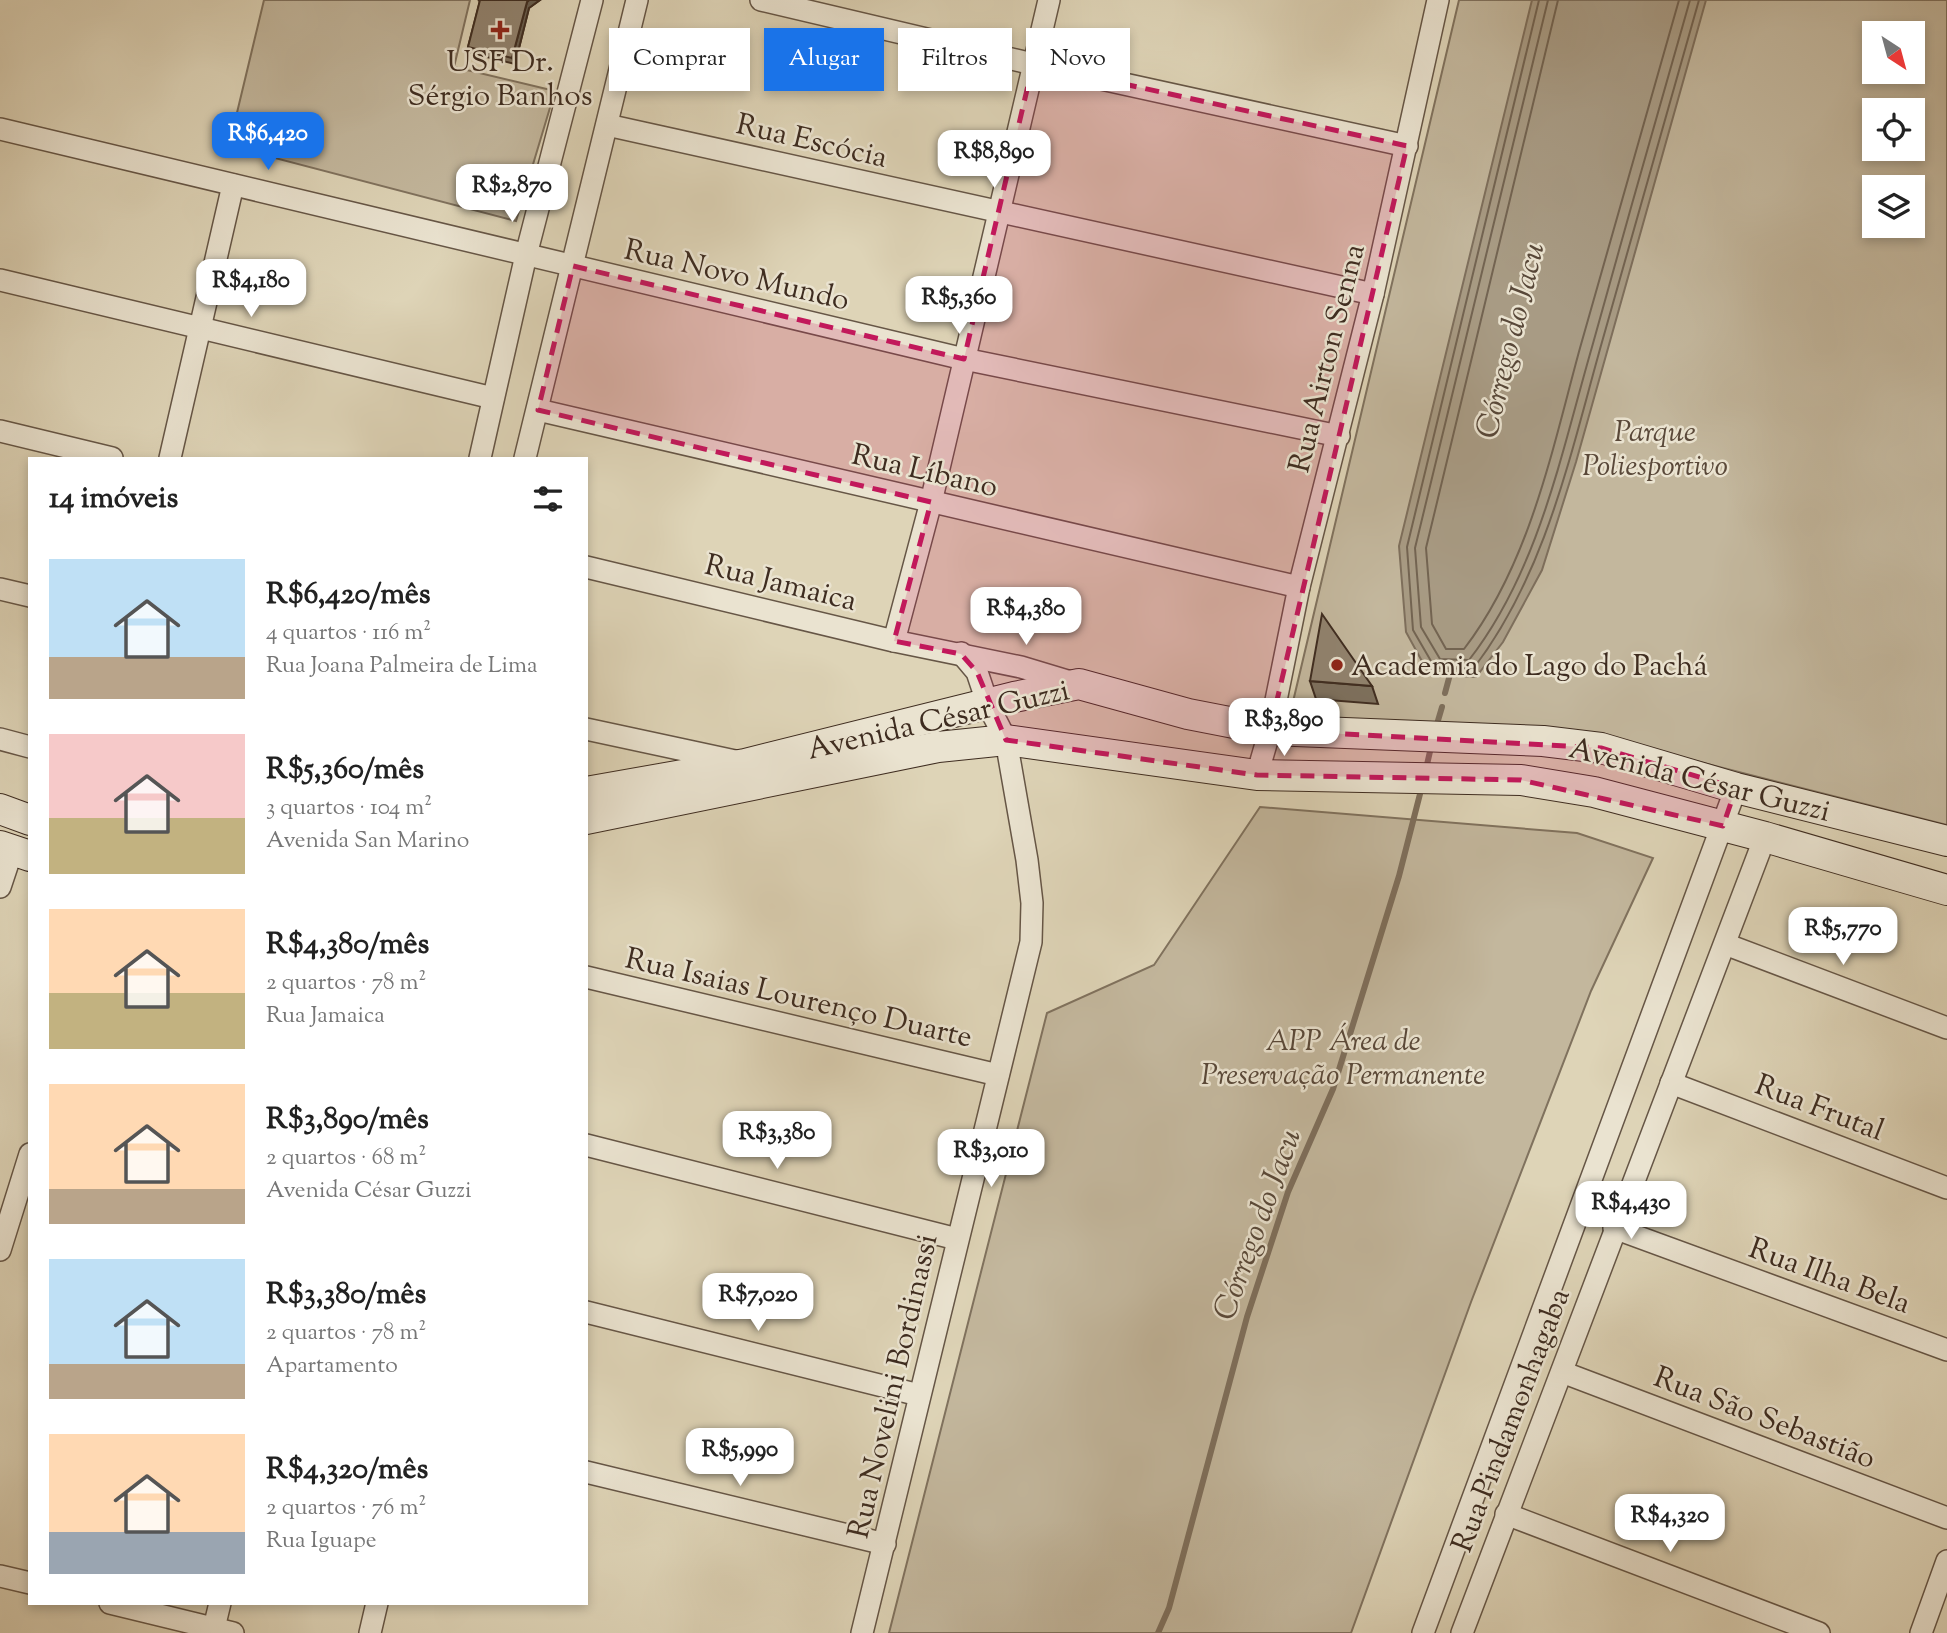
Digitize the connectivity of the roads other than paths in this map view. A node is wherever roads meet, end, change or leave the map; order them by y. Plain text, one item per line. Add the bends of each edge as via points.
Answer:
1 (592, 0) edge
2 (637, 0) edge
3 (761, 0) edge
4 (1049, 0) edge
5 (1432, 1) edge
6 (1042, 28) edge
7 (1026, 62) edge
8 (1130, 85) edge
9 (1027, 91) edge
10 (607, 125) junction
11 (0, 129) edge
12 (1407, 146) junction
13 (233, 185) junction
14 (999, 213) junction
15 (526, 255) junction
16 (573, 266) junction
17 (0, 280) edge
18 (1373, 294) junction
19 (201, 328) junction
20 (964, 359) junction
21 (493, 398) junction
22 (538, 410) junction
23 (0, 431) edge
24 (1339, 436) junction
25 (107, 457) edge
26 (170, 457) edge
27 (480, 457) edge
28 (525, 457) edge
29 (931, 502) junction
30 (588, 567) edge
31 (1299, 587) junction
32 (0, 589) edge
33 (28, 596) edge
34 (894, 641) junction
35 (961, 653) junction
36 (1079, 684) junction
37 (1037, 692) junction
38 (988, 705) junction
39 (588, 729) edge
40 (1270, 730) junction
41 (0, 739) edge
42 (1006, 740) junction
43 (1040, 743) junction
44 (28, 746) edge
45 (745, 764) junction
46 (1257, 775) junction
47 (1735, 788) junction
48 (588, 792) edge
49 (0, 809) edge
50 (28, 819) edge
51 (588, 819) edge
52 (1723, 826) junction
53 (1765, 837) junction
54 (1947, 841) edge
55 (14, 851) edge
56 (0, 887) edge
57 (1947, 890) edge
58 (1725, 944) junction
59 (588, 977) edge
60 (1947, 1028) edge
61 (998, 1075) junction
62 (1671, 1083) junction
63 (588, 1146) edge
64 (28, 1163) edge
65 (1947, 1188) edge
66 (1614, 1228) junction
67 (957, 1239) junction
68 (1, 1243) edge
69 (588, 1312) edge
70 (1947, 1350) edge
71 (1562, 1371) junction
72 (919, 1395) junction
73 (588, 1472) edge
74 (1506, 1514) junction
75 (1947, 1518) edge
76 (885, 1544) junction
77 (1947, 1561) edge
78 (0, 1576) edge
79 (28, 1583) edge
80 (118, 1605) edge
81 (220, 1605) edge
82 (377, 1605) edge
83 (224, 1631) edge
84 (370, 1633) edge
85 (862, 1633) edge
86 (1423, 1633) edge
87 (1462, 1633) edge
88 (1819, 1633) edge
89 (1921, 1633) edge

1 - 15 street
2 - 10 street
3 - 7 street
4 - 6 street
5 - 12 street, Rua Airton Senna
8 - 12 street
9 - 14 street
10 - 14 street, Rua Escócia
10 - 16 street
11 - 13 street, Rua Novo Mundo
12 - 18 street, Rua Airton Senna
13 - 15 street, Rua Novo Mundo
13 - 19 street
14 - 18 street, Rua Escócia
14 - 20 street
15 - 16 street, Rua Novo Mundo
15 - 21 street
16 - 20 street, Rua Novo Mundo
16 - 22 street
17 - 19 street
18 - 24 street, Rua Airton Senna
19 - 21 street
19 - 26 street
20 - 24 street, Rua Novo Mundo
20 - 29 street
21 - 27 street
22 - 28 street
22 - 29 street, Rua Líbano
23 - 25 street
24 - 31 street, Rua Airton Senna
29 - 31 street, Rua Líbano
29 - 34 street
30 - 34 street, Rua Jamaica
31 - 40 street, Rua Airton Senna
32 - 33 street
34 - 35 street, Rua Jamaica
35 - 36 street, Rua Jamaica
35 - 38 street via 977,672
36 - 37 street, Avenida César Guzzi
36 - 40 street, Avenida César Guzzi via 1188,714
37 - 38 street, Avenida César Guzzi
37 - 43 street via 1023,701 1020,712 1026,729
38 - 42 street, Rua Novelini Bordinassi
38 - 45 street, Avenida César Guzzi
39 - 45 street
40 - 46 street, Rua Airton Senna
40 - 47 street, Avenida César Guzzi via 1555,742 1601,748
41 - 44 street
42 - 43 street, Avenida César Guzzi
42 - 51 street, Avenida César Guzzi via 938,747
42 - 61 street, Rua Novelini Bordinassi via 1027,860 1032,929
43 - 46 street, Avenida César Guzzi
45 - 48 street, Avenida César Guzzi
46 - 52 street, Avenida César Guzzi via 1521,780 1594,792
47 - 52 street
47 - 54 street, Avenida César Guzzi
49 - 50 street
52 - 53 street, Avenida César Guzzi
52 - 86 street
53 - 57 street, Avenida César Guzzi
53 - 58 street, Rua Pindamonhagaba
55 - 56 street
58 - 60 street
58 - 62 street, Rua Pindamonhagaba
59 - 61 street, Rua Isaias Lourenço Duarte
61 - 67 street, Rua Novelini Bordinassi
62 - 65 street, Rua Frutal
62 - 66 street, Rua Pindamonhagaba
63 - 67 street
64 - 68 street
66 - 70 street, Rua Ilha Bela
66 - 71 street, Rua Pindamonhagaba
67 - 72 street, Rua Novelini Bordinassi
69 - 72 street
71 - 74 street, Rua Pindamonhagaba
71 - 75 street, Rua São Sebastião
72 - 76 street, Rua Novelini Bordinassi
73 - 76 street
74 - 87 street, Rua Pindamonhagaba
74 - 88 street
76 - 85 street, Rua Novelini Bordinassi
77 - 89 street
78 - 79 street
80 - 83 street
81 - 83 street
82 - 84 street

